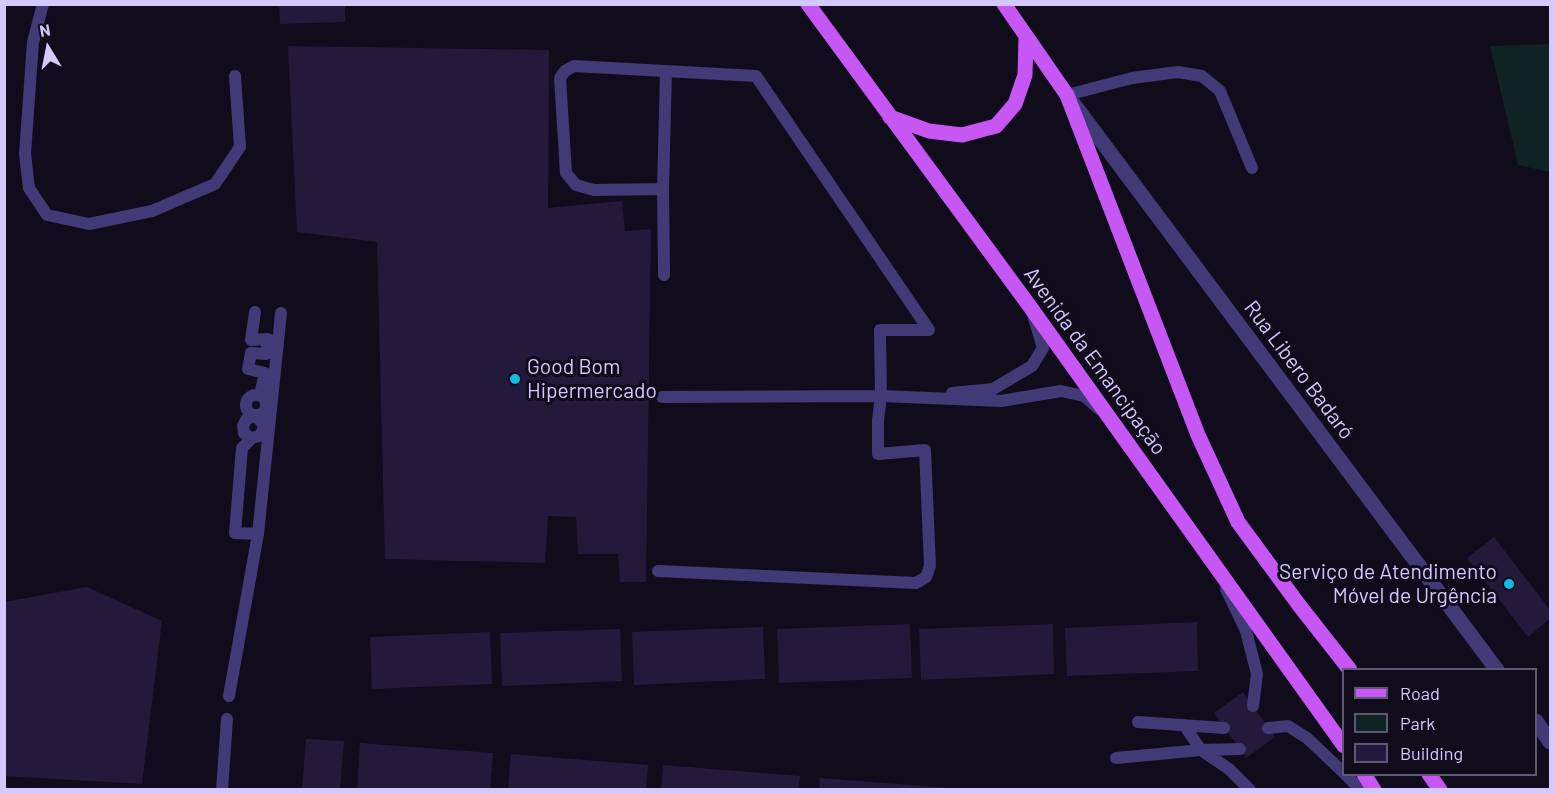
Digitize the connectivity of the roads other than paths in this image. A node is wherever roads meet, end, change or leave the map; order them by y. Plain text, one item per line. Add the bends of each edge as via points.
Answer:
1 (43, 4) edge
2 (808, 4) edge
3 (1004, 4) edge
4 (1026, 37) junction
5 (666, 71) junction
6 (235, 76) dead end
7 (1067, 95) junction
8 (890, 117) junction
9 (1252, 168) dead end
10 (663, 189) junction
11 (664, 275) dead end
12 (1031, 308) junction
13 (255, 312) dead end
14 (281, 313) dead end
15 (881, 396) junction
16 (662, 397) dead end
17 (911, 398) junction
18 (1111, 420) junction
19 (258, 534) junction
20 (1212, 561) junction
21 (658, 571) dead end
22 (1349, 668) edge
23 (1496, 668) edge
24 (229, 696) dead end
25 (1253, 706) dead end
26 (227, 718) dead end
27 (1138, 722) dead end
28 (1537, 722) edge
29 (1184, 724) junction
30 (1224, 728) dead end
31 (1268, 728) dead end
32 (1551, 742) edge
33 (1342, 743) edge
34 (1240, 749) dead end
35 (1201, 750) junction
36 (1116, 758) dead end
37 (1342, 772) edge
38 (1346, 776) edge
39 (1365, 776) edge
40 (1430, 776) edge
41 (222, 789) edge
42 (1250, 789) edge
43 (1361, 789) edge
44 (1374, 789) edge
45 (1440, 789) edge

1 - 6 lane via 33,42 25,154 29,188 46,215 89,224 152,212 215,184 240,147
2 - 8 main road, Avenida da Emancipação
3 - 4 main road, Avenida da Emancipação
4 - 7 main road, Avenida da Emancipação
4 - 8 main road via 1025,75 1015,104 996,126 962,135 929,131
5 - 10 lane
5 - 10 lane via 574,66 560,78 566,172 576,184 594,190
5 - 15 lane via 756,76 929,330 880,330
7 - 9 lane via 1132,78 1178,72 1202,76 1220,91
7 - 22 main road, Avenida da Emancipação via 1198,435 1238,522
7 - 23 street, Rua Libero Badaró
8 - 12 main road, Avenida da Emancipação
10 - 11 lane
12 - 17 lane via 1043,348 1032,366 993,389
12 - 18 main road, Avenida da Emancipação
13 - 19 lane via 252,340 268,339 267,354 251,353 248,369 265,373 260,395 266,408 255,415 263,430 242,448 235,533
14 - 19 lane
15 - 16 lane
15 - 17 lane
15 - 21 lane via 878,454 925,450 930,566 926,577 916,583
17 - 18 lane via 1001,401 1061,391 1084,396
18 - 20 main road, Avenida da Emancipação
19 - 24 lane
20 - 25 lane via 1246,631 1257,674
20 - 33 main road, Avenida da Emancipação
26 - 41 lane
27 - 29 lane
28 - 32 street
29 - 30 lane
29 - 35 lane
31 - 37 lane via 1288,726 1307,738
34 - 35 lane
35 - 36 lane
35 - 42 lane
38 - 43 lane
39 - 44 main road
40 - 45 main road

